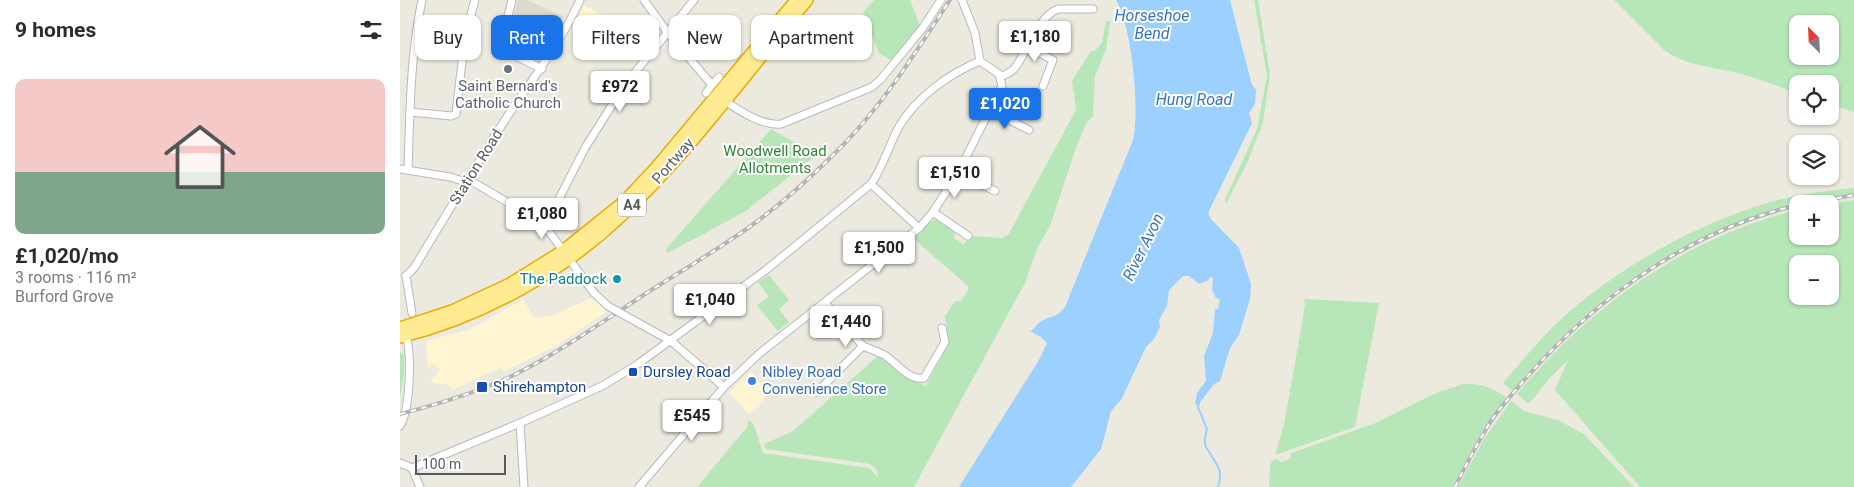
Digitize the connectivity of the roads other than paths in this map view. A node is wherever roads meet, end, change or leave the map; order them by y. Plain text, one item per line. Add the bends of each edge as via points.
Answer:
1 (422, 0) edge
2 (475, 0) edge
3 (512, 0) edge
4 (580, 0) edge
5 (644, 0) edge
6 (694, 0) edge
7 (797, 0) edge
8 (807, 0) edge
9 (940, 0) edge
10 (962, 0) edge
11 (1083, 9) junction
12 (1093, 9) dead end
13 (1083, 18) dead end
14 (667, 32) junction
15 (1028, 46) junction
16 (980, 61) junction
17 (542, 69) junction
18 (719, 77) dead end
19 (1000, 77) junction
20 (712, 85) junction
21 (1043, 86) dead end
22 (706, 93) dead end
23 (726, 102) junction
24 (990, 110) junction
25 (410, 112) junction
26 (1029, 130) dead end
27 (400, 169) edge
28 (408, 170) junction
29 (958, 173) junction
30 (467, 181) junction
31 (871, 184) junction
32 (995, 191) dead end
33 (933, 212) junction
34 (545, 226) junction
35 (919, 228) junction
36 (968, 236) dead end
37 (566, 255) junction
38 (403, 276) edge
39 (825, 303) junction
40 (412, 313) dead end
41 (942, 328) dead end
42 (402, 333) edge
43 (671, 341) junction
44 (863, 346) junction
45 (724, 387) junction
46 (817, 392) dead end
47 (520, 423) junction
48 (400, 426) edge
49 (400, 463) edge
50 (412, 468) junction
51 (420, 487) edge
52 (524, 487) edge
53 (639, 487) edge

1 - 25 street
2 - 25 street via 465,36 458,111 451,116
3 - 17 street via 500,47
4 - 17 street, Station Road
5 - 14 street
6 - 14 street
7 - 37 highway, Portway / A4 via 656,168
8 - 23 highway, Portway / A4
9 - 23 street via 922,29 872,87 792,121 776,124 747,114
10 - 16 street via 975,33
11 - 12 street
11 - 13 street
11 - 15 street via 1053,10
14 - 20 street
14 - 34 street via 624,86 586,148
15 - 19 street via 1014,69
15 - 21 street via 1053,60
16 - 19 street
16 - 31 street via 946,79 908,114
17 - 30 street, Station Road
18 - 20 street
19 - 24 street via 1002,86
20 - 22 street
23 - 37 highway, Portway / A4 via 620,218
24 - 26 street
24 - 29 street
25 - 28 street
27 - 28 street
28 - 30 street
29 - 32 street
29 - 33 street
30 - 34 street
30 - 38 street, Station Road via 414,268
31 - 35 street
31 - 43 street via 766,270
33 - 35 street
33 - 36 street
34 - 37 street
35 - 39 street
37 - 42 highway, Portway / A4 via 509,296 482,308
37 - 43 street, bridge via 594,293 608,306
38 - 40 street, Station Road
39 - 44 street
39 - 45 street via 760,353
41 - 44 street via 945,342 924,378 912,377 885,356
42 - 48 street via 410,354 410,366 405,415
43 - 45 street
43 - 47 street via 604,385
44 - 46 street
45 - 53 street
47 - 50 street
47 - 52 street
49 - 50 street
50 - 51 street

